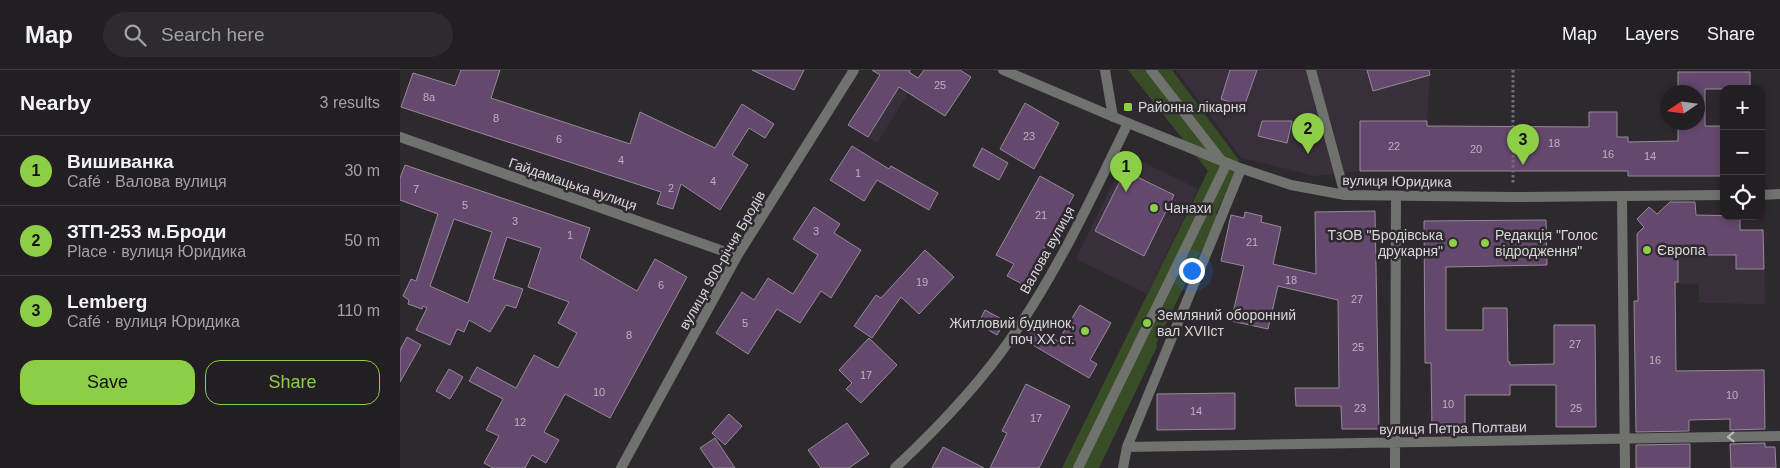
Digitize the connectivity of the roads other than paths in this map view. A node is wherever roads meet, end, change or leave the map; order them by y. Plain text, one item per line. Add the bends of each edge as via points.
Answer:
1 (854, 70) edge
2 (1003, 70) edge
3 (1105, 70) edge
4 (1151, 70) edge
5 (1311, 70) edge
6 (1113, 117) junction
7 (1128, 124) junction
8 (400, 137) edge
9 (1224, 162) junction
10 (1241, 169) junction
11 (1765, 194) edge
12 (1780, 194) edge
13 (1346, 195) junction
14 (1720, 195) edge
15 (1622, 196) junction
16 (1396, 197) junction
17 (737, 256) junction
18 (1780, 436) edge
19 (1624, 440) junction
20 (1395, 443) junction
21 (1126, 447) junction
22 (621, 468) edge
23 (894, 468) edge
24 (1078, 468) edge
25 (1123, 468) edge
26 (1395, 468) edge
27 (1624, 468) edge

1 - 17 street, вулиця 900-річчя Бродів
2 - 6 street, вулиця Юридика
3 - 6 street
4 - 9 street
5 - 13 street
6 - 7 street, вулиця Юридика
7 - 9 street, вулиця Юридика
7 - 23 street, Валова вулиця via 1068,246 1018,329 976,384 921,444
8 - 17 street, Гайдамацька вулиця
9 - 10 street, вулиця Юридика
9 - 24 street
10 - 13 street, вулиця Юридика via 1291,184
10 - 21 street
11 - 12 street
13 - 16 street, вулиця Юридика
14 - 15 street, вулиця Юридика
15 - 16 street, вулиця Юридика
15 - 19 street
16 - 20 street
17 - 22 street, вулиця 900-річчя Бродів
18 -> 19 street, вулиця Петра Полтави
19 - 20 street, вулиця Петра Полтави
19 - 27 street
20 - 21 street, вулиця Петра Полтави
20 - 26 street
21 - 25 street

